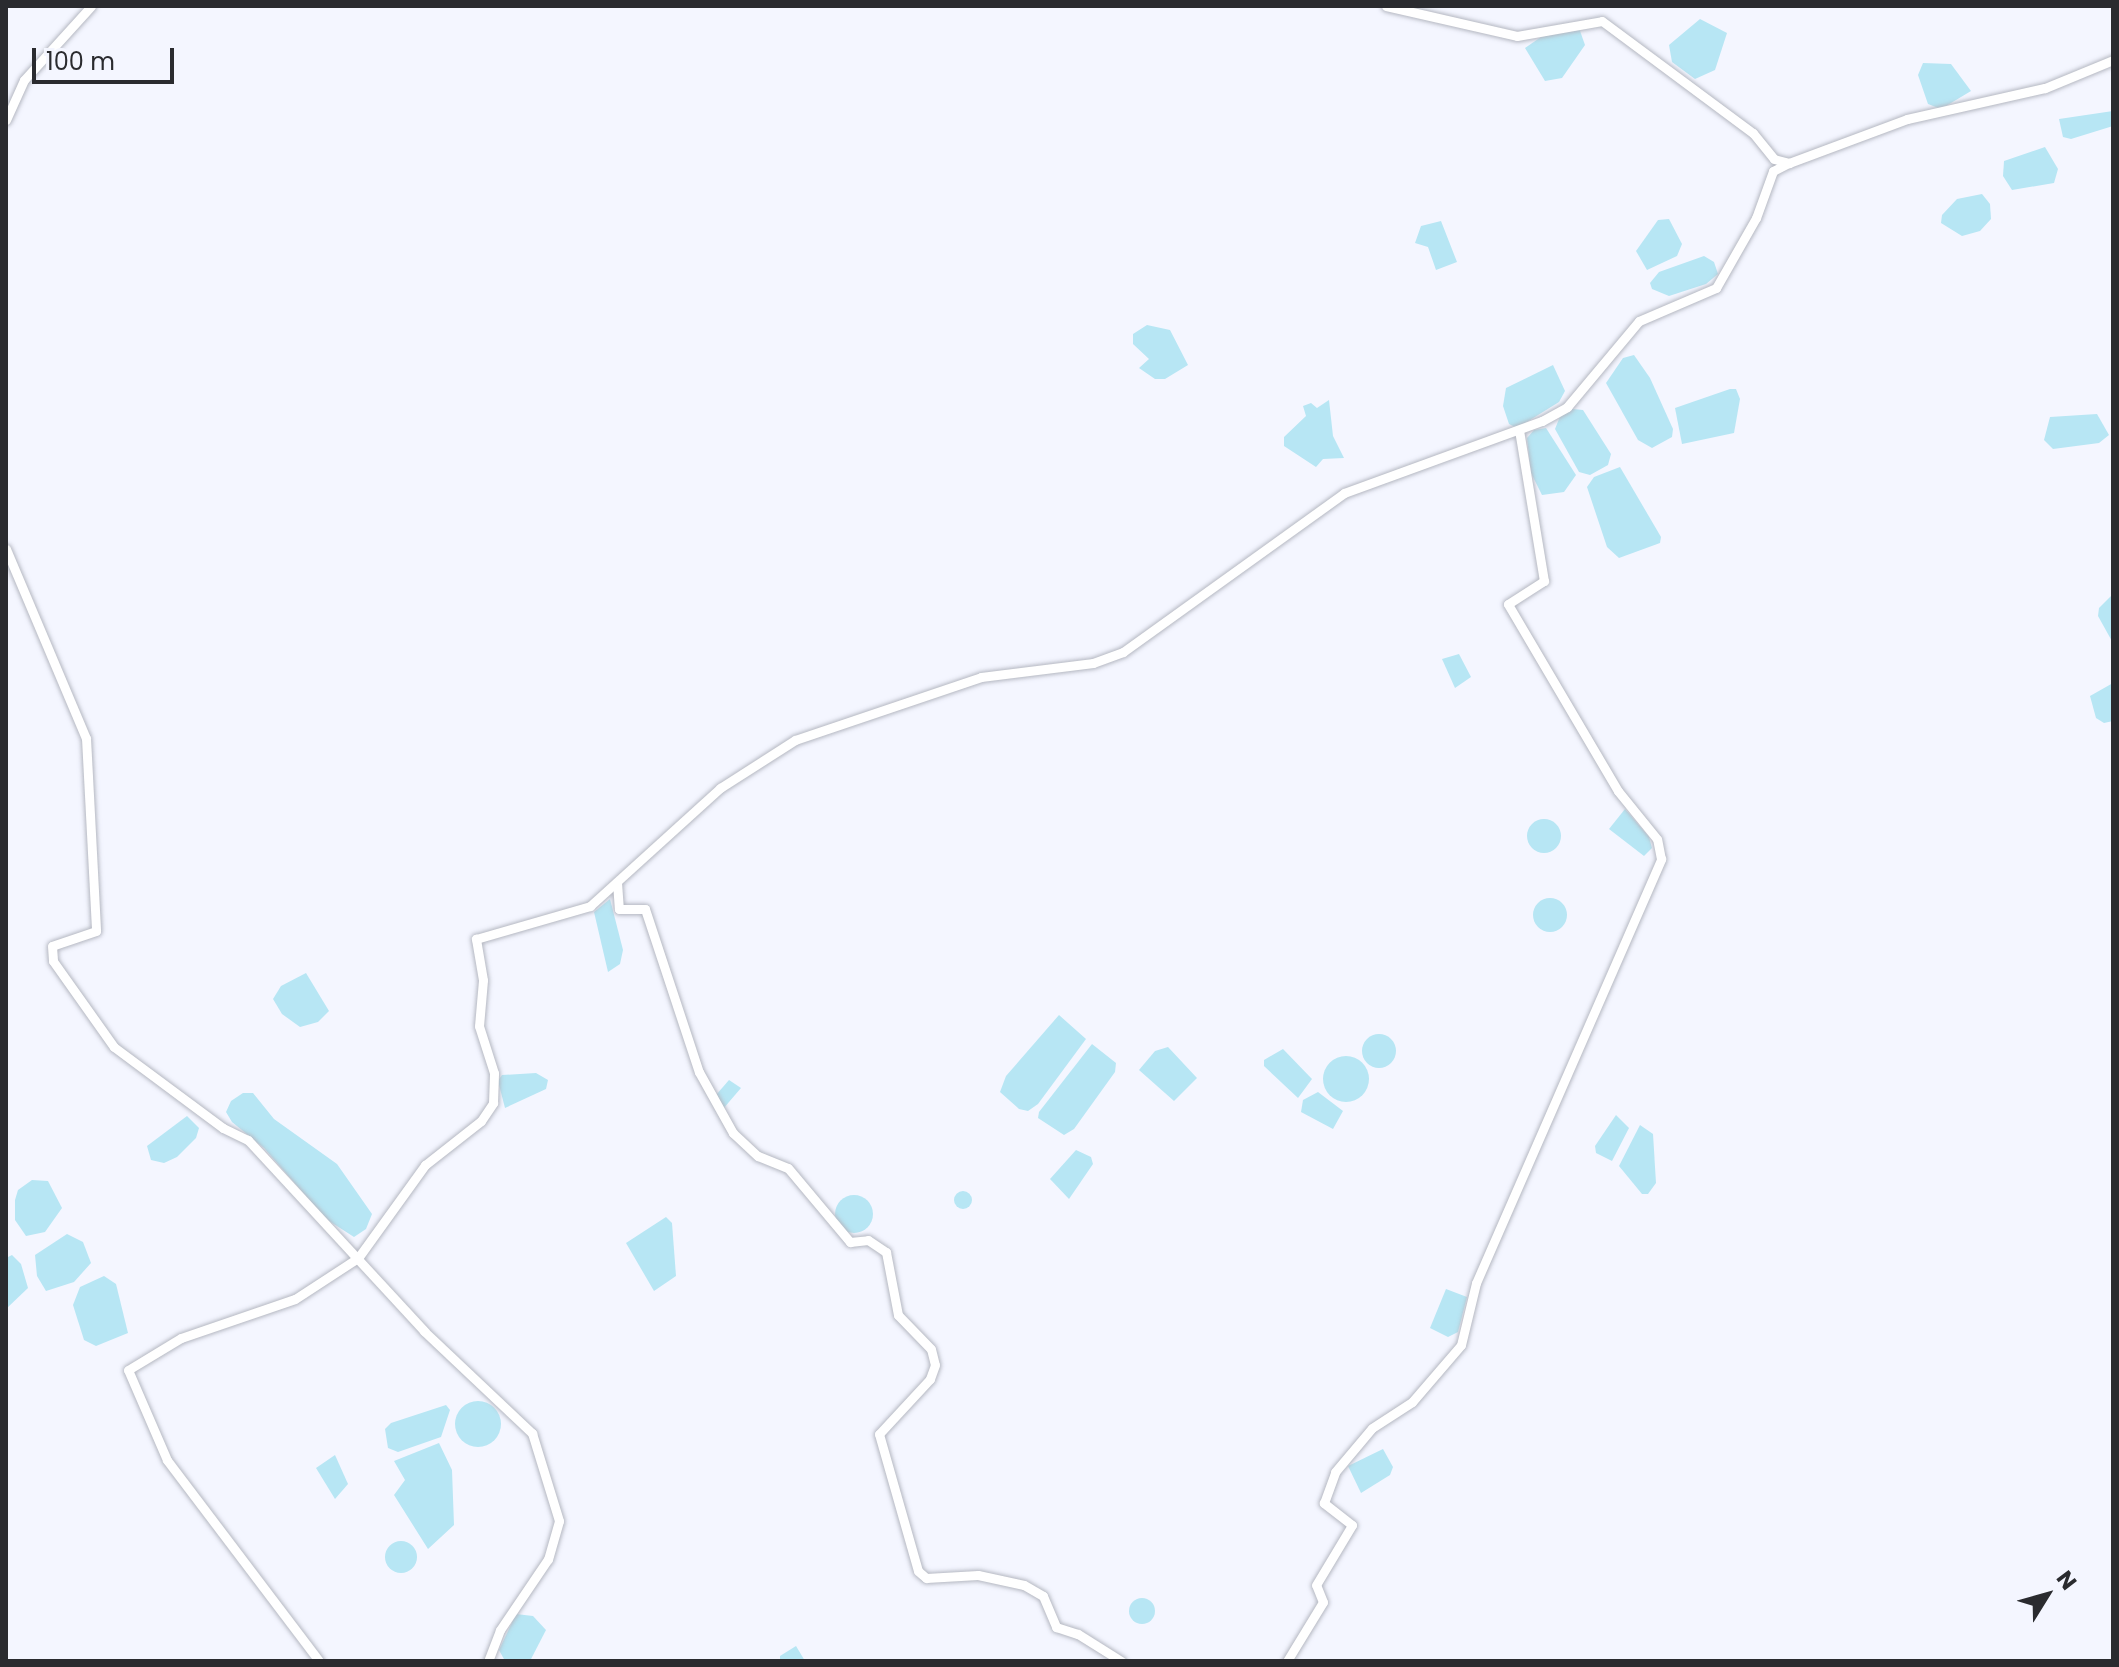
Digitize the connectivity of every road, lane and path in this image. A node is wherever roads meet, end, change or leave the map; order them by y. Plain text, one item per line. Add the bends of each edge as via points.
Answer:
1 (91, 6) edge
2 (1386, 6) edge
3 (2113, 60) edge
4 (6, 120) edge
5 (1789, 163) junction
6 (1519, 430) junction
7 (6, 549) edge
8 (617, 882) junction
9 (358, 1258) junction
10 (319, 1661) edge
11 (488, 1661) edge
12 (1121, 1661) edge
13 (1287, 1661) edge

1 - 4 street via 24,80
2 - 5 street via 1517,36 1602,21 1753,133 1774,159
3 - 5 street via 2045,88 1907,119
5 - 6 street via 1773,171 1756,218 1716,288 1648,314 1629,330 1578,399
6 - 8 street via 1344,493 1123,652 1093,663 981,677 795,740 720,788
6 - 13 street via 1544,581 1508,604 1594,752 1657,839 1661,859 1476,1283 1461,1345 1412,1402 1359,1440 1335,1472 1324,1503 1352,1525 1316,1585 1323,1602
7 - 9 street via 86,738 96,931 52,946 53,961 114,1047 223,1128 248,1140
8 - 9 street via 590,906 476,939 483,980 479,1026 494,1073 493,1103 481,1121 425,1165
8 - 12 street via 619,909 645,909 699,1072 733,1133 758,1156 788,1168 850,1242 868,1240 886,1252 898,1315 931,1349 935,1365 930,1379 879,1434 918,1571 926,1578 978,1575 1024,1585 1043,1596 1056,1627
9 - 10 street via 295,1299 181,1338 128,1370 167,1460
9 - 11 street via 424,1331 532,1433 559,1521 548,1559 528,1582

